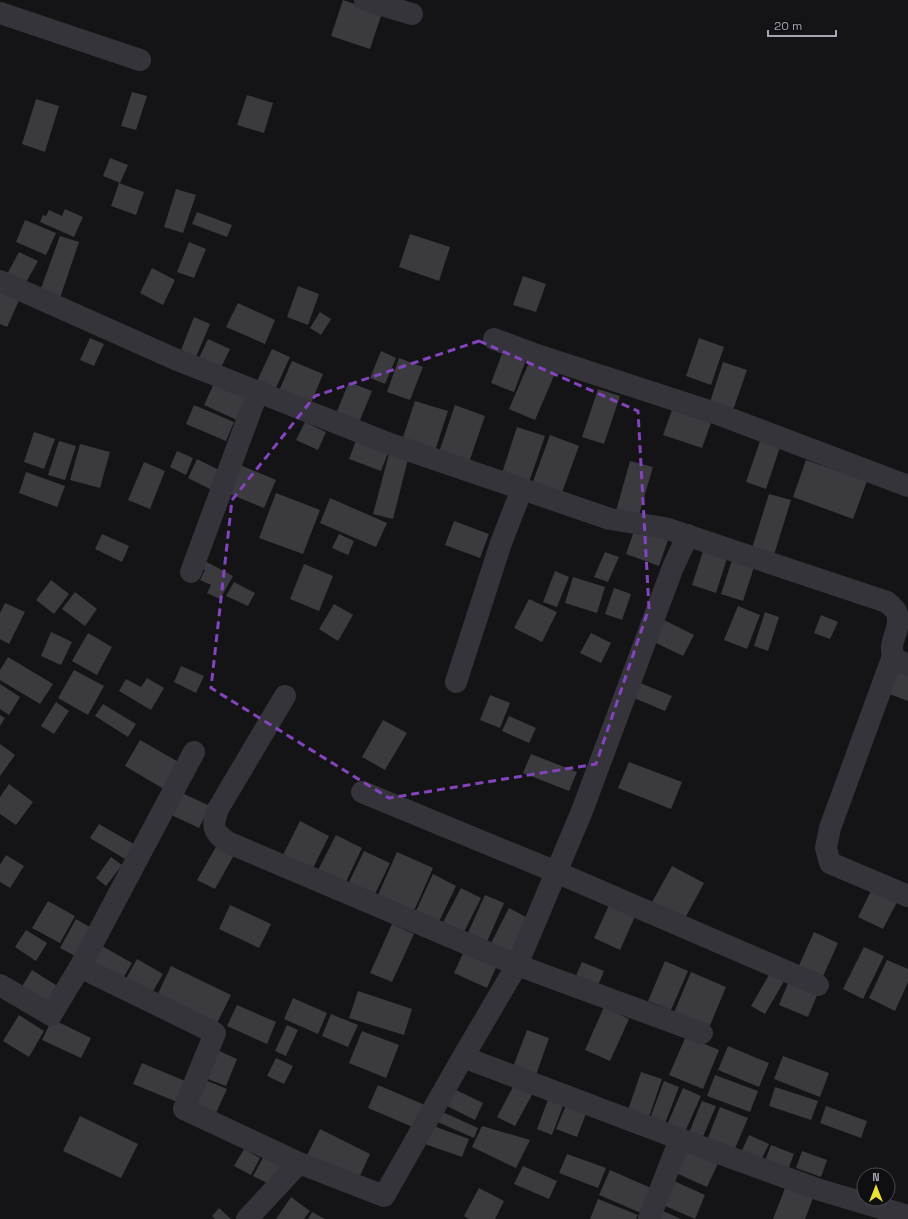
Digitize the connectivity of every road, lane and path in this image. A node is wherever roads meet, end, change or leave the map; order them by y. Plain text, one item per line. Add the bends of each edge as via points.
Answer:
1 (365, 0) edge
2 (0, 13) edge
3 (412, 14) dead end
4 (140, 60) dead end
5 (0, 281) edge
6 (494, 339) dead end
7 (258, 391) junction
8 (908, 486) edge
9 (522, 489) junction
10 (688, 535) junction
11 (191, 572) dead end
12 (908, 598) edge
13 (899, 622) junction
14 (900, 660) edge
15 (456, 682) dead end
16 (285, 696) dead end
17 (194, 752) dead end
18 (362, 792) dead end
19 (556, 872) junction
20 (908, 896) edge
21 (517, 965) junction
22 (80, 967) junction
23 (0, 985) edge
24 (818, 985) dead end
25 (702, 1033) dead end
26 (463, 1057) junction
27 (680, 1140) junction
28 (299, 1163) junction
29 (908, 1216) edge
30 (247, 1219) edge
31 (649, 1219) edge

1 - 3 street
2 - 4 street
5 - 7 street via 175,358
6 - 8 street via 714,413
7 - 9 street via 390,444
7 - 11 street
9 - 10 street via 610,519 665,528
9 - 15 street via 501,544
10 - 13 street via 887,602 896,610
10 - 19 street
12 - 13 street
13 - 14 street via 891,646
14 - 20 street via 830,828 826,848 830,863
16 - 21 street via 218,809 213,822 216,834 227,842
17 - 22 street
18 - 19 street
19 - 21 street
19 - 24 street
21 - 25 street
21 - 26 street
22 - 23 street via 51,1015
22 - 28 street via 215,1033 184,1110
26 - 27 street
26 - 28 street via 384,1196
27 - 29 street via 820,1190
27 - 31 street
28 - 30 street

